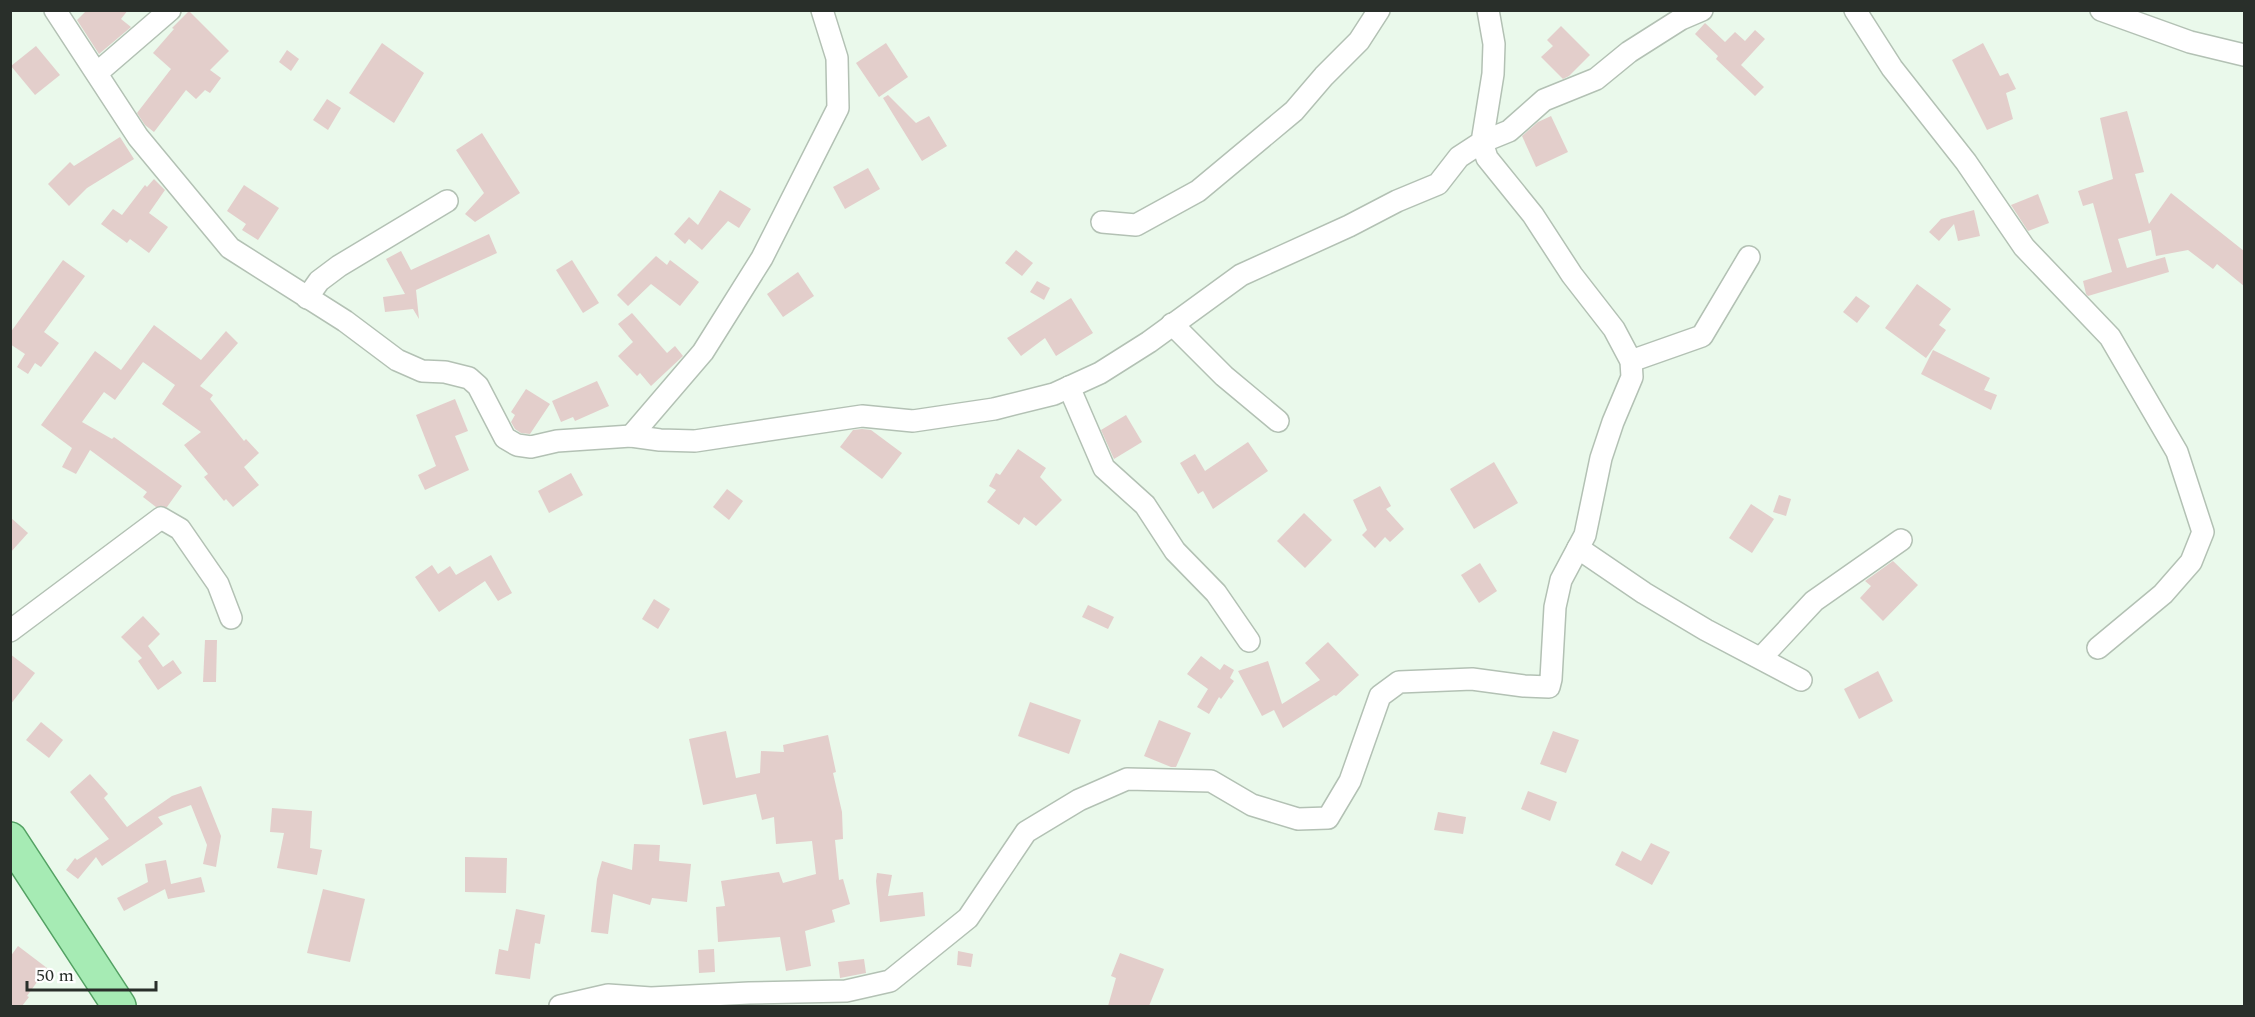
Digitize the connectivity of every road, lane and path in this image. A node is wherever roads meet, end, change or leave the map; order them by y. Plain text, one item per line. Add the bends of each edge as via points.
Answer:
1 (55, 10) edge
2 (170, 10) edge
3 (822, 10) edge
4 (1379, 10) edge
5 (1488, 10) edge
6 (1702, 10) edge
7 (1855, 10) edge
8 (2102, 10) edge
9 (2244, 55) edge
10 (97, 74) junction
11 (1482, 142) junction
12 (447, 201) dead end
13 (1102, 222) dead end
14 (1749, 256) dead end
15 (307, 298) junction
16 (1172, 324) junction
17 (1631, 361) junction
18 (1069, 387) junction
19 (1278, 421) dead end
20 (631, 436) junction
21 (1900, 540) dead end
22 (1578, 548) junction
23 (231, 618) dead end
24 (10, 631) edge
25 (1249, 641) dead end
26 (2098, 648) dead end
27 (1761, 658) junction
28 (1801, 680) dead end
29 (10, 839) edge
30 (119, 1006) edge
31 (560, 1006) edge

1 - 10 street
2 - 10 street
3 - 20 street via 837,58 838,108 762,258 721,324 703,352
4 - 13 street via 1359,40 1294,111 1198,191 1136,225
5 - 11 street via 1494,44 1493,74
6 - 11 street via 1629,52 1596,80 1544,100 1509,131
7 - 26 street via 1892,68 1966,162 2024,247 2110,338 2177,452 2203,532 2191,562 2163,594
8 - 9 street via 2190,42
10 - 15 street via 138,137 230,248
11 - 16 street via 1459,157 1438,184 1241,275
11 - 17 street via 1487,158 1614,329
12 - 15 street via 339,266 319,281
14 - 17 street via 1702,336
15 - 20 street via 398,360 422,371 469,378 478,386 505,438 517,445 531,447 557,441
16 - 18 street via 1100,373
16 - 19 street via 1224,376
17 - 22 street via 1632,376 1604,449 1585,535
18 - 20 street via 994,410 913,421 862,416 695,441
18 - 25 street via 1104,468 1145,505 1175,551 1216,593
21 - 27 street via 1814,601
22 - 27 street via 1675,612
22 - 31 street via 1561,580 1555,606 1549,687 1473,679 1399,682 1380,696 1350,781 1328,818 1298,819 1252,805 1211,781 1127,779 1079,800 1026,832 968,918 890,981 846,991 651,998 608,995
23 - 24 street via 218,584 180,529 161,518
27 - 28 street
29 - 30 main road

